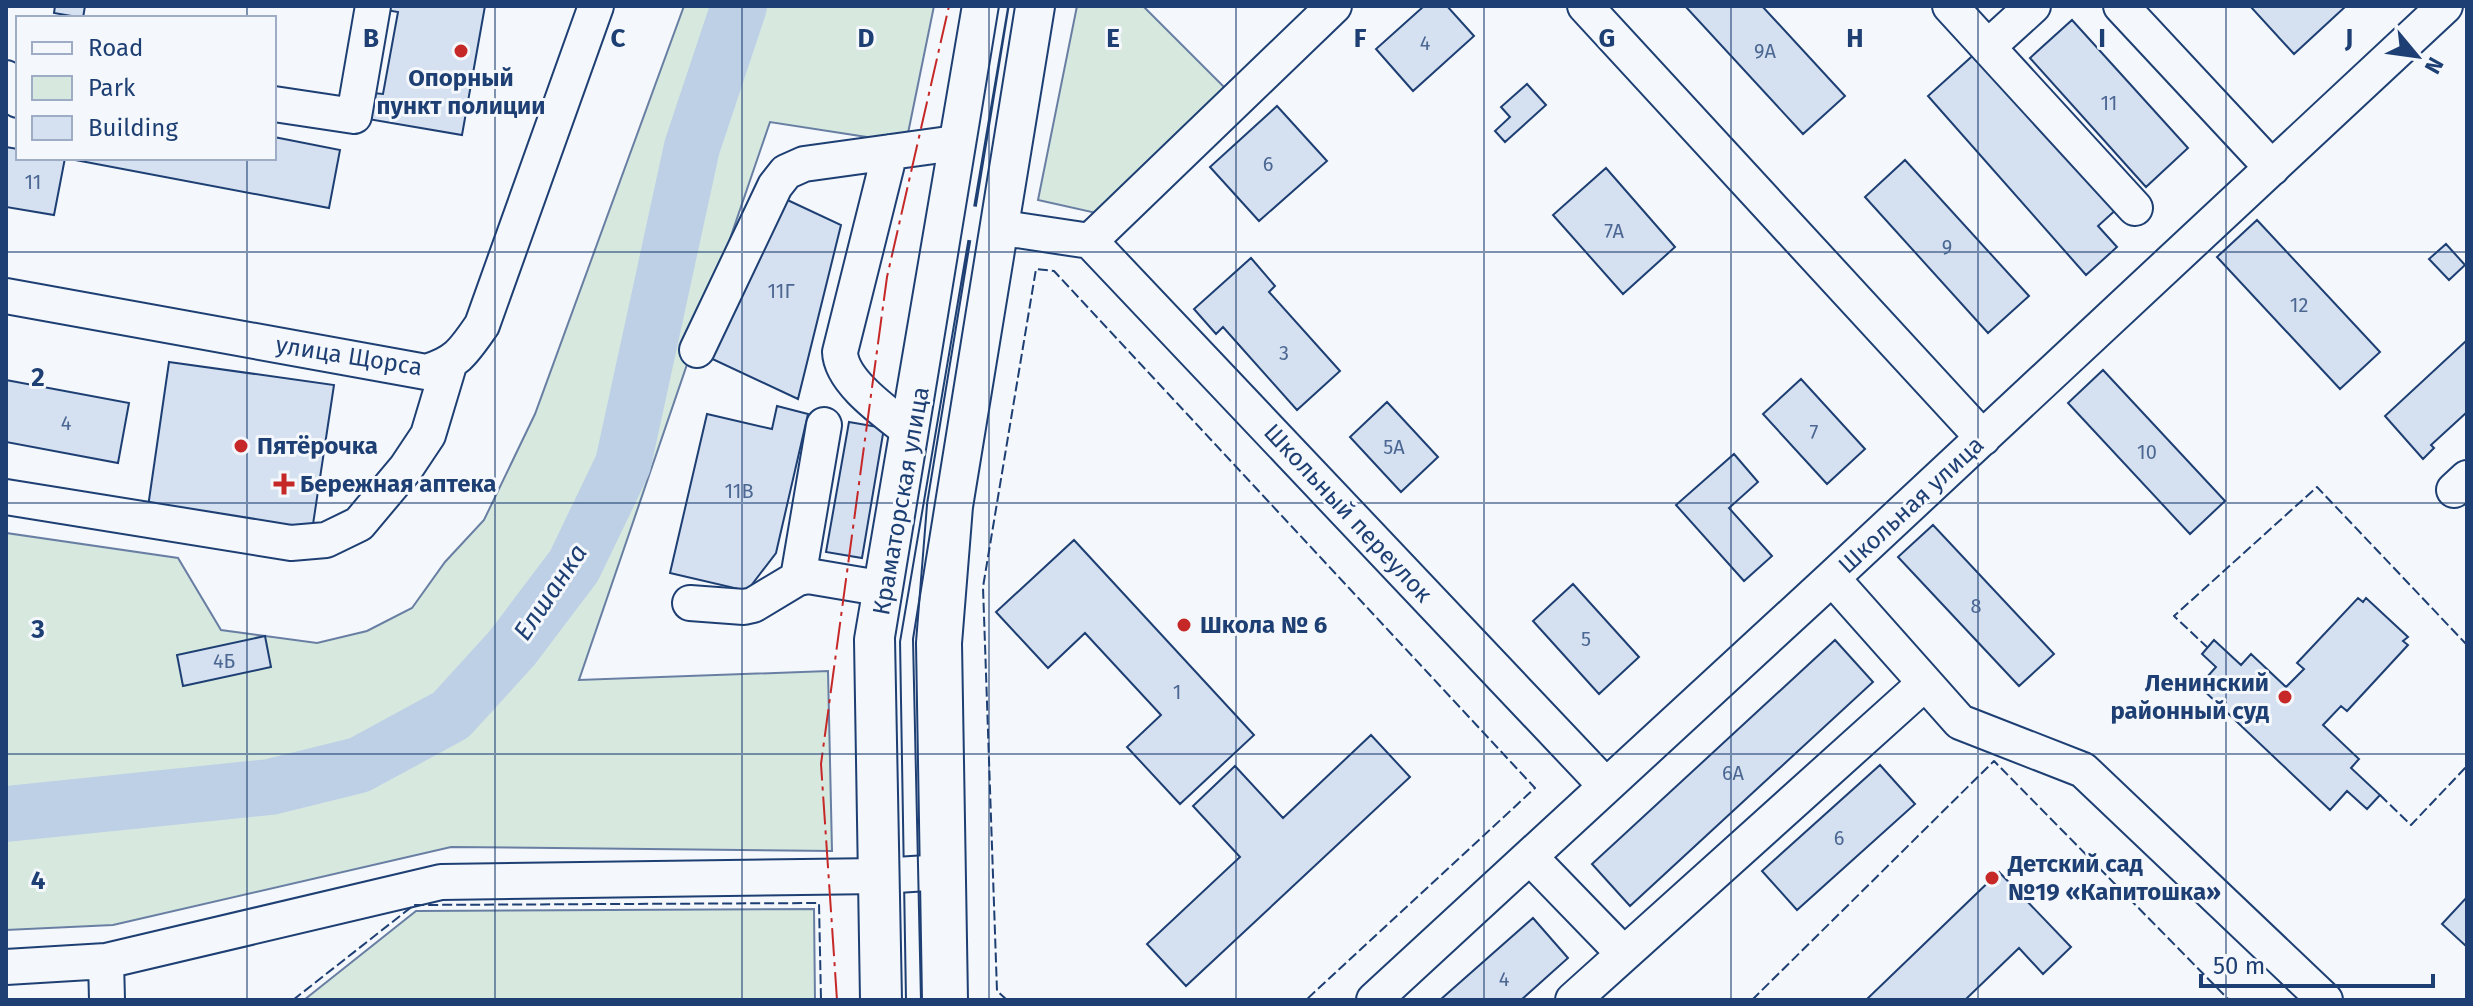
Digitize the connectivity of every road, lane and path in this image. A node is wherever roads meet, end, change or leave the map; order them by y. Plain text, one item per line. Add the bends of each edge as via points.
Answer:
1 (373, 6) edge
2 (596, 6) edge
3 (985, 6) edge
4 (1032, 6) edge
5 (1334, 6) edge
6 (1585, 6) edge
7 (1950, 6) edge
8 (2033, 6) edge
9 (2121, 6) edge
10 (2445, 6) edge
11 (1989, 46) junction
12 (6, 78) edge
13 (16, 96) edge
14 (276, 104) edge
15 (963, 142) junction
16 (890, 152) junction
17 (2272, 168) junction
18 (2135, 208) dead end
19 (950, 220) junction
20 (995, 227) junction
21 (1090, 241) junction
22 (6, 296) edge
23 (697, 350) dead end
24 (449, 365) junction
25 (824, 425) dead end
26 (913, 434) junction
27 (1983, 438) junction
28 (6, 497) edge
29 (798, 578) junction
30 (1832, 578) junction
31 (885, 589) junction
32 (690, 603) dead end
33 (1925, 683) junction
34 (1606, 786) junction
35 (1530, 857) junction
36 (943, 872) junction
37 (881, 876) junction
38 (1624, 954) junction
39 (106, 961) junction
40 (6, 967) edge
41 (107, 1000) edge
42 (883, 1000) edge
43 (945, 1000) edge
44 (1374, 1000) edge
45 (1573, 1000) edge
46 (2325, 1000) edge

1 - 14 street via 354,116
2 - 24 street, улица Щорса via 482,325
3 - 15 main road, Краматорская улица
4 - 20 main road, Краматорская улица
5 - 21 street
6 - 27 street
7 - 11 street
8 - 11 street
9 - 17 street
10 - 17 street, Школьная улица
11 - 18 street
12 - 13 street
15 - 16 street
15 - 19 main road, Краматорская улица
16 - 23 street via 804,164 786,172
16 - 26 street via 840,360 850,380
17 - 27 street, Школьная улица
19 - 20 street
19 - 26 main road, Краматорская улица
20 - 21 street
20 - 36 main road, Краматорская улица via 950,506 939,643
21 - 34 street, Школьный переулок
22 - 24 street, улица Щорса via 426,372
24 - 28 street via 428,435 406,468 359,524 326,540 291,543
25 - 29 street
26 - 31 main road, Краматорская улица
27 - 30 street, Школьная улица
29 - 31 street
29 - 32 street via 753,605
30 - 33 street
30 - 34 street, Школьная улица
31 - 37 main road, Краматорская улица via 877,640
33 - 38 street
33 - 46 street via 1960,722 2083,770
34 - 35 street, Школьная улица
35 - 38 street
35 - 44 street, Школьная улица
36 - 37 street
36 - 43 main road, Краматорская улица
37 - 39 street via 441,882
37 - 42 main road, Краматорская улица
38 - 45 street
39 - 40 street
39 - 41 street

